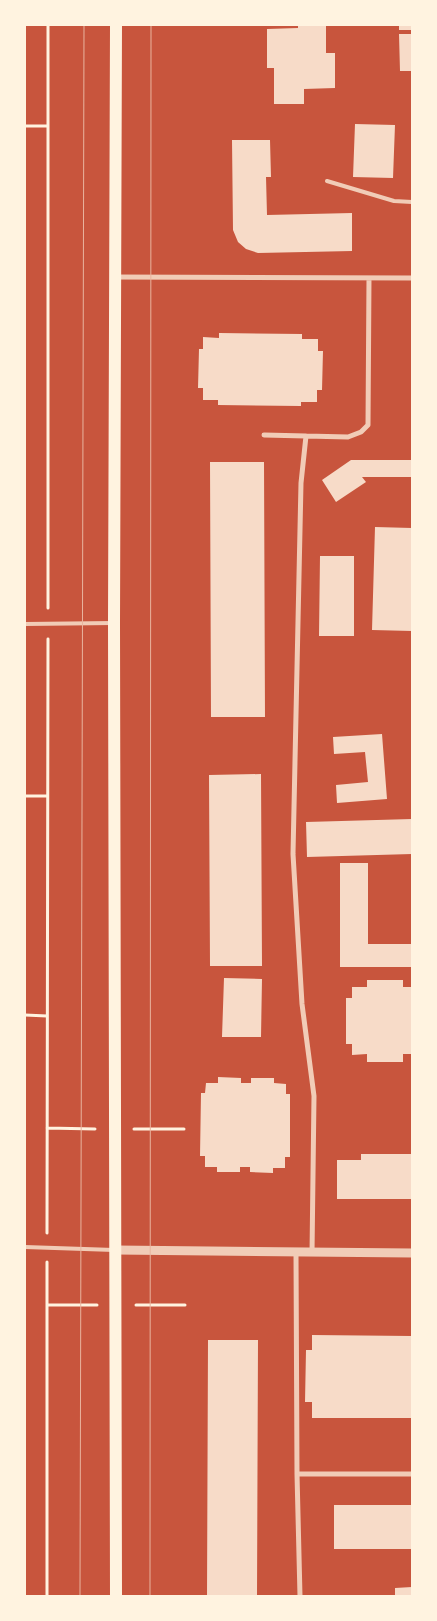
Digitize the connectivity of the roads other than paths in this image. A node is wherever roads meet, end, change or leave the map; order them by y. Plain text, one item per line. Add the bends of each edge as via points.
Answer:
1 (116, 25) edge
2 (327, 181) dead end
3 (412, 202) edge
4 (116, 277) junction
5 (369, 278) junction
6 (412, 278) edge
7 (264, 435) dead end
8 (306, 436) junction
9 (114, 623) junction
10 (25, 624) edge
11 (25, 1247) edge
12 (116, 1250) junction
13 (296, 1253) junction
14 (312, 1253) junction
15 (412, 1253) edge
16 (297, 1474) junction
17 (412, 1474) edge
18 (116, 1596) edge
19 (300, 1596) edge

1 - 4 main road
2 - 3 lane via 394,201
4 - 5 street
4 - 9 main road
5 - 6 street
5 - 8 street via 368,425 348,437
7 - 8 street
8 - 14 street via 301,483 293,854 302,1004 314,1096
9 - 10 lane
9 - 12 main road
11 - 12 lane
12 - 13 street
12 - 18 main road
13 - 14 street
13 - 16 street
14 - 15 street
16 - 17 street
16 - 19 street

